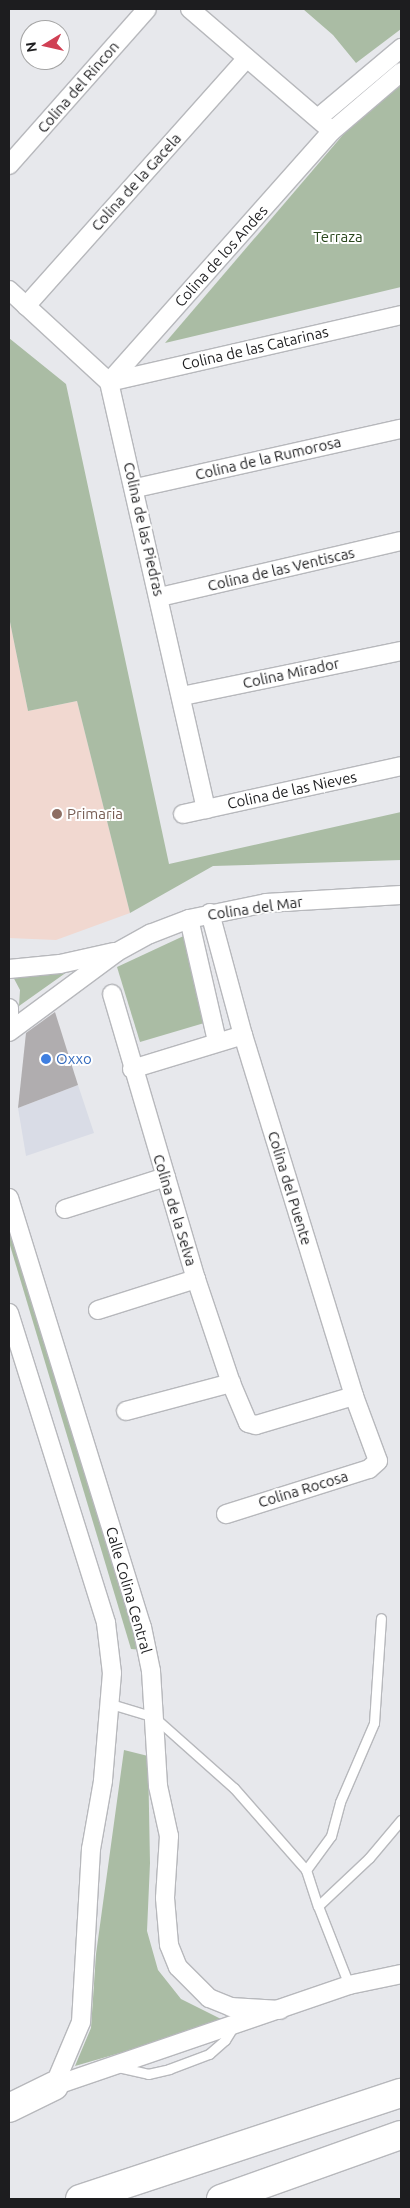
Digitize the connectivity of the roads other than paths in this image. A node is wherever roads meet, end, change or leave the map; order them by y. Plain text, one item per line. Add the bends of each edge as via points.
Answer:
1 (146, 9) edge
2 (190, 9) edge
3 (401, 48) edge
4 (247, 58) junction
5 (401, 72) edge
6 (318, 118) junction
7 (332, 131) junction
8 (9, 166) edge
9 (9, 290) edge
10 (26, 306) junction
11 (401, 315) edge
12 (109, 382) junction
13 (401, 428) edge
14 (136, 488) junction
15 (401, 541) edge
16 (160, 597) junction
17 (401, 650) edge
18 (182, 696) junction
19 (401, 766) edge
20 (206, 809) junction
21 (183, 814) dead end
22 (401, 895) edge
23 (210, 913) junction
24 (189, 919) junction
25 (117, 952) junction
26 (9, 969) edge
27 (112, 994) dead end
28 (9, 1008) edge
29 (9, 1014) edge
30 (9, 1032) edge
31 (243, 1035) junction
32 (217, 1041) junction
33 (132, 1069) junction
34 (166, 1178) junction
35 (9, 1198) edge
36 (65, 1209) dead end
37 (196, 1279) junction
38 (98, 1310) dead end
39 (9, 1313) edge
40 (230, 1384) junction
41 (354, 1396) junction
42 (126, 1411) dead end
43 (378, 1461) joint
44 (226, 1514) dead end
45 (380, 1618) dead end
46 (111, 1704) junction
47 (154, 1717) junction
48 (401, 1820) edge
49 (306, 1870) junction
50 (318, 1906) junction
51 (401, 1974) edge
52 (349, 1985) junction
53 (280, 2010) junction
54 (54, 2086) junction
55 (401, 2092) edge
56 (9, 2108) edge
57 (401, 2135) edge
58 (80, 2199) edge
59 (221, 2199) edge

1 - 8 street, Colina del Rincon
2 - 4 street
3 - 6 street
4 - 6 street
4 - 10 street, Colina de la Gacela
5 - 7 street, Colina de los Andes
6 - 7 street
7 - 12 street, Colina de los Andes
9 - 10 street
10 - 12 street
11 - 12 street, Colina de las Catarinas
12 - 14 street, Colina de las Piedras
13 - 14 street, Colina de la Rumorosa
14 - 16 street, Colina de las Piedras
15 - 16 street, Colina de las Ventiscas
16 - 18 street, Colina de las Piedras
17 - 18 street, Colina Mirador
18 - 20 street, Colina de las Piedras
19 - 20 street, Colina de las Nieves
20 - 21 street, Colina de las Nieves
22 - 23 street, Colina del Mar via 266,904
23 - 24 street, Colina del Mar
23 - 31 street, Colina del Puente
24 - 25 street, Colina del Mar via 150,934
24 - 32 street
25 - 26 street, Colina del Mar via 60,964
25 - 30 street, Colina del Mar
27 - 33 street, Colina de la Selva
28 - 29 street
31 - 32 street
31 - 41 street, Colina del Puente
32 - 33 street
33 - 34 street, Colina de la Selva
34 - 36 street
34 - 37 street, Colina de la Selva
35 - 47 street, Calle Colina Central via 142,1627 151,1671
37 - 38 street
37 - 40 street, Colina de la Selva
39 - 46 street, Calle Colina Central via 106,1623 112,1673
40 - 41 street, Colina de la Selva via 248,1423 256,1425
40 - 42 street
41 - 43 street, Colina del Puente
43 - 44 street, Colina Rocosa via 369,1469
45 - 49 lane via 374,1723 340,1802 331,1836
46 - 47 lane
46 - 54 street, Calle Colina Central via 91,1848 81,2022
47 - 49 lane via 234,1788
47 - 53 street, Calle Colina Central via 158,1786 170,1856 166,1926 178,1967 209,1998 231,2007
48 - 50 lane via 369,1858
49 - 50 lane
50 - 52 lane
51 - 52 street
52 - 53 street
53 - 54 street
54 - 56 highway
55 - 58 highway
57 - 59 highway

